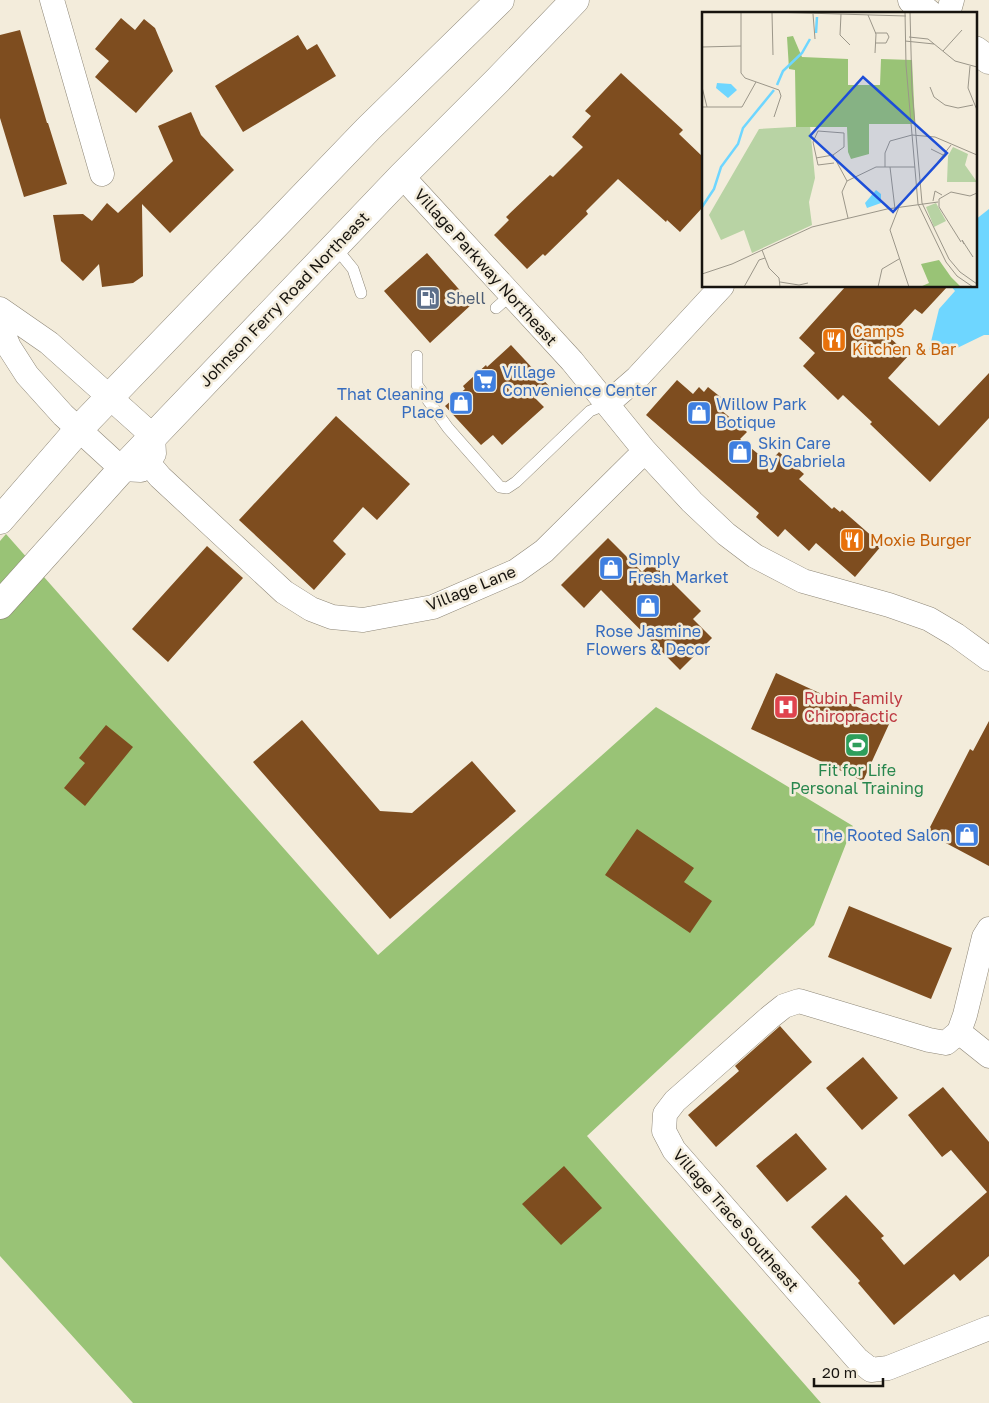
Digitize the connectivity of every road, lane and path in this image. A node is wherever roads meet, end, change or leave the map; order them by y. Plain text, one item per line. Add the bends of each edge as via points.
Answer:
1 (52, 0) edge
2 (500, 0) edge
3 (575, 0) edge
4 (912, 0) edge
5 (927, 12) edge
6 (976, 51) edge
7 (989, 60) edge
8 (102, 174) dead end
9 (402, 176) junction
10 (335, 247) junction
11 (720, 288) edge
12 (361, 293) dead end
13 (0, 309) edge
14 (0, 326) edge
15 (417, 356) dead end
16 (110, 397) junction
17 (607, 404) junction
18 (78, 429) junction
19 (153, 436) junction
20 (645, 451) junction
21 (122, 469) junction
22 (155, 471) junction
23 (0, 520) edge
24 (0, 605) edge
25 (986, 651) edge
26 (987, 933) edge
27 (958, 1032) junction
28 (989, 1056) edge
29 (989, 1328) edge

1 - 8 street
2 - 16 main road via 368,129
3 - 9 main road, Johnson Ferry Road Northeast
4 - 5 main road
6 - 7 main road
9 - 10 main road, Johnson Ferry Road Northeast
9 - 17 street, Village Parkway Northeast via 504,301 572,361
10 - 12 lane via 352,269
10 - 19 main road, Johnson Ferry Road Northeast
11 - 17 street via 637,378
13 - 16 street via 49,343
14 - 18 street via 27,375
15 - 17 lane via 417,385 448,428 500,487 507,488 516,482 590,410
16 - 18 main road
16 - 19 street
17 - 20 street, Village Parkway Northeast
18 - 21 street
18 - 23 main road
19 - 21 main road, Johnson Ferry Road Northeast
19 - 22 street
20 - 22 street, Village Lane via 551,544 516,571 434,607 363,620 325,614 284,592
20 - 25 street, Village Parkway Northeast via 692,502 755,556 804,581 929,619
21 - 22 street
21 - 24 main road, Johnson Ferry Road Northeast
26 - 27 street
27 - 28 street
27 - 29 street, Village Trace Southeast via 946,1043 799,1001 784,1006 675,1101 665,1114 664,1131 674,1150 857,1359 871,1370 888,1368

